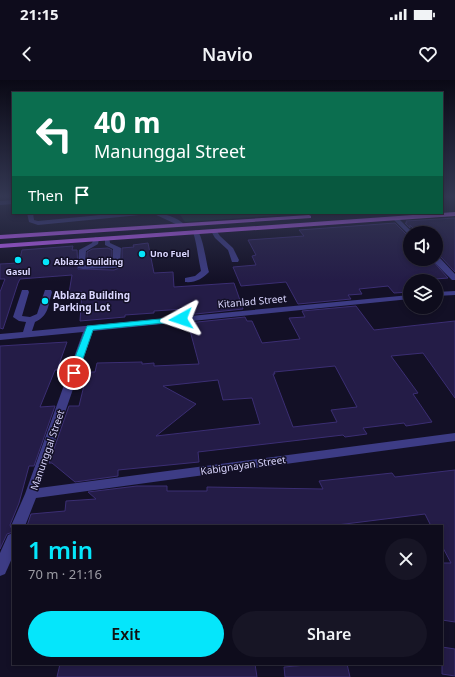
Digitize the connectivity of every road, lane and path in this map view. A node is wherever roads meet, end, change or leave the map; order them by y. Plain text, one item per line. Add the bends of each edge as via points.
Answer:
1 (52, 225) edge
2 (182, 225) edge
3 (299, 225) edge
4 (214, 231) junction
5 (196, 232) junction
6 (50, 234) junction
7 (0, 237) edge
8 (107, 238) junction
9 (96, 239) junction
10 (0, 246) edge
11 (235, 260) dead end
12 (443, 266) edge
13 (455, 278) edge
14 (188, 280) dead end
15 (25, 292) dead end
16 (48, 292) dead end
17 (455, 293) edge
18 (443, 294) edge
19 (403, 298) edge
20 (31, 320) junction
21 (89, 328) junction
22 (27, 334) junction
23 (0, 337) edge
24 (455, 437) edge
25 (31, 494) junction
26 (18, 525) edge
27 (12, 540) edge
28 (0, 570) edge

1 - 6 street
2 - 6 main road
3 - 4 main road
4 - 5 main road
4 - 11 street via 231,249
5 - 8 main road
5 - 14 street via 205,272 198,278
6 - 7 main road
8 - 9 main road
8 - 9 street via 107,244 117,248 117,264 81,266 83,250 94,244
9 - 10 main road
12 - 13 street
15 - 20 street via 17,317
16 - 20 street via 41,315
17 - 18 street
19 - 21 street, Kitanlad Street
20 - 22 street
21 - 22 street, Kitanlad Street
21 - 25 street, Manunggal Street
22 - 23 street, Kitanlad Street
24 - 25 street, Kabignayan Street
25 - 26 street, Manunggal Street
27 - 28 street

